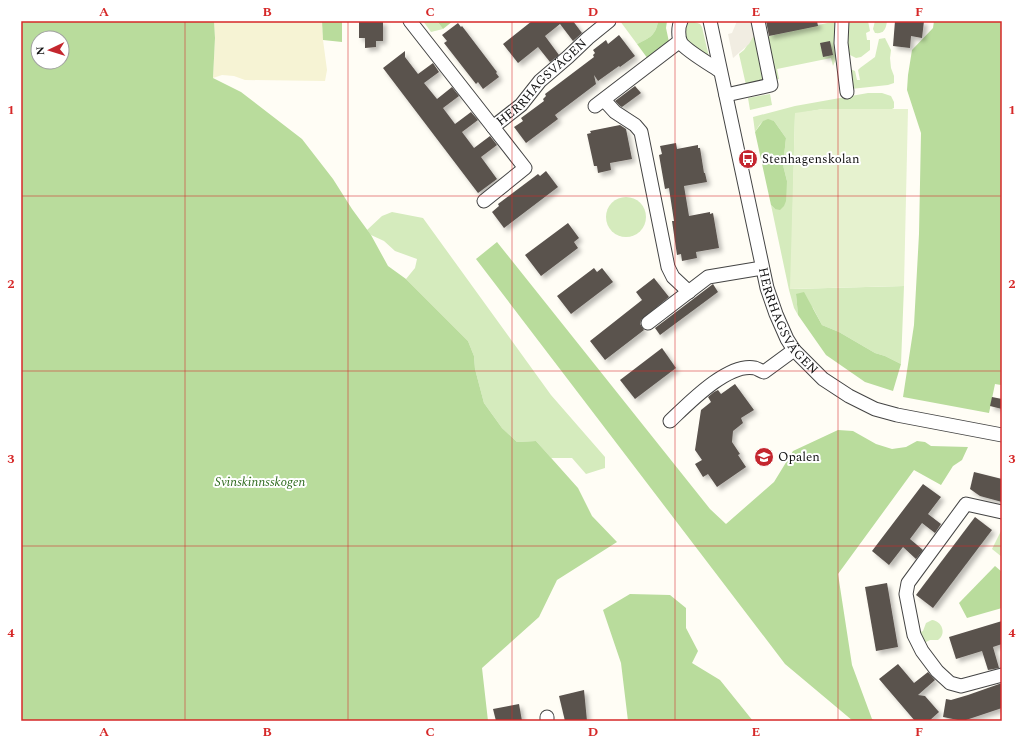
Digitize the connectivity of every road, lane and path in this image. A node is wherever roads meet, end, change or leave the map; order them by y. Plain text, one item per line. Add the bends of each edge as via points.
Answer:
1 (410, 21) edge
2 (609, 21) edge
3 (681, 21) edge
4 (758, 21) edge
5 (842, 21) edge
6 (711, 25) edge
7 (680, 41) junction
8 (720, 71) junction
9 (847, 92) dead end
10 (726, 95) junction
11 (493, 127) junction
12 (484, 201) dead end
13 (762, 268) junction
14 (689, 292) junction
15 (648, 323) dead end
16 (794, 350) junction
17 (670, 421) dead end
18 (1002, 436) edge
19 (1002, 512) edge
20 (1002, 675) edge

1 - 11 street, HERRHAGSVÄGEN
2 - 11 street, HERRHAGSVÄGEN via 540,81 521,105
3 - 7 street
4 - 10 street via 772,86
5 - 9 street via 841,43
6 - 8 street, HERRHAGSVÄGEN
7 - 8 street
7 - 14 street via 600,103 634,124 641,132 668,267 673,277
8 - 10 street, HERRHAGSVÄGEN
10 - 13 street, HERRHAGSVÄGEN
11 - 12 street, HERRHAGSVÄGEN via 525,168
13 - 14 street via 708,277
13 - 16 street, HERRHAGSVÄGEN via 776,314
14 - 15 street
16 - 17 street via 764,372 754,368 729,373 698,394
16 - 18 street, HERRHAGSVÄGEN via 823,379 848,396 875,409
19 - 20 street via 966,504 908,583 906,594 914,635 932,665 950,683 961,686

